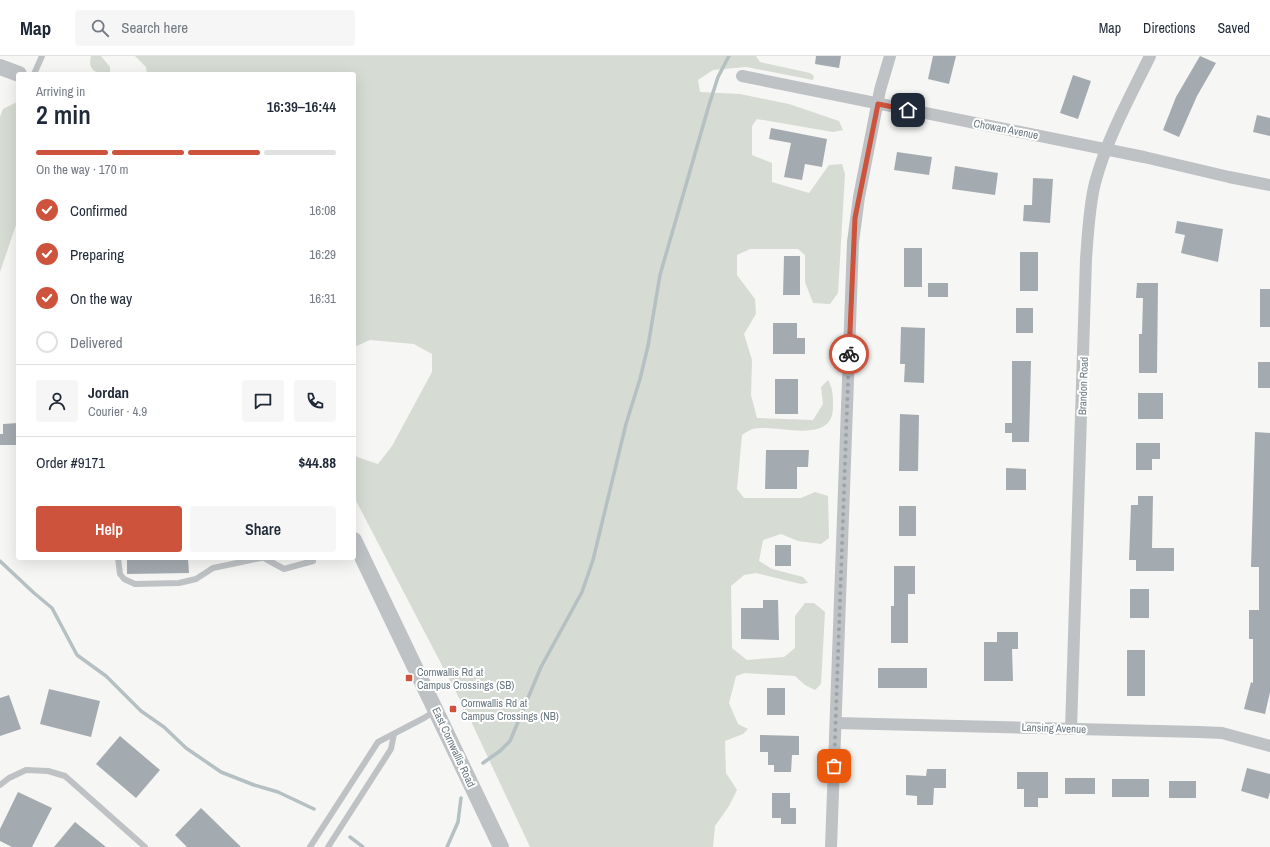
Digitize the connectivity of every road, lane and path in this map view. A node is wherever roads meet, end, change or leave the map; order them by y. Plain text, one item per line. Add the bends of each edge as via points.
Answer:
1 (42, 56) edge
2 (890, 56) edge
3 (1150, 56) edge
4 (0, 68) edge
5 (35, 72) edge
6 (16, 73) edge
7 (742, 76) dead end
8 (878, 104) junction
9 (1106, 149) junction
10 (1270, 185) edge
11 (356, 544) edge
12 (118, 560) edge
13 (253, 560) edge
14 (267, 560) edge
15 (312, 560) edge
16 (436, 710) junction
17 (836, 723) junction
18 (1071, 729) junction
19 (394, 734) junction
20 (1270, 746) edge
21 (0, 785) edge
22 (145, 847) edge
23 (310, 847) edge
24 (328, 847) edge
25 (501, 847) edge
26 (831, 847) edge

1 - 5 lane
2 - 8 street
3 - 9 street, Brandon Road
4 - 6 street
7 - 8 street, Chowan Avenue
8 - 9 street, Chowan Avenue
8 - 17 street via 858,197 853,242
9 - 10 street, Chowan Avenue
9 - 18 street, Brandon Road via 1095,185 1086,259
11 - 16 street, East Cornwallis Road
12 - 13 lane via 120,574 135,584 179,583 196,579 213,568
14 - 15 lane via 284,569
16 - 19 lane
16 - 25 street, East Cornwallis Road
17 - 18 street, Lansing Avenue
17 - 26 street
18 - 20 street, Lansing Avenue via 1222,733
19 - 23 lane via 378,742
19 - 24 lane via 392,749
21 - 22 lane via 26,770 48,771 65,776

